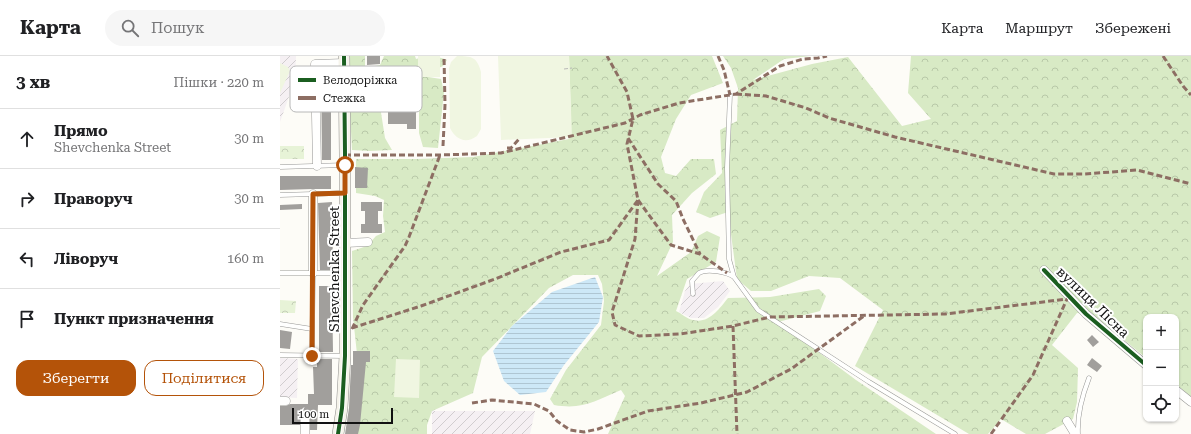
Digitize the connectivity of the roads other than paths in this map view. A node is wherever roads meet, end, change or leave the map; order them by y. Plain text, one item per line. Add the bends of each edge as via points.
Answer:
1 (344, 60) edge
2 (315, 66) edge
3 (730, 95) dead end
4 (316, 112) edge
5 (344, 112) edge
6 (345, 165) junction
7 (317, 166) junction
8 (280, 167) edge
9 (345, 193) junction
10 (313, 194) junction
11 (280, 195) edge
12 (368, 242) dead end
13 (345, 244) junction
14 (1044, 270) dead end
15 (280, 273) edge
16 (313, 273) junction
17 (345, 273) junction
18 (734, 277) junction
19 (693, 294) dead end
20 (280, 324) edge
21 (312, 329) junction
22 (280, 355) edge
23 (312, 356) junction
24 (345, 356) junction
25 (1143, 362) edge
26 (1089, 378) dead end
27 (1179, 392) edge
28 (1191, 402) edge
29 (305, 415) dead end
30 (1067, 421) dead end
31 (305, 434) edge
32 (338, 434) edge
33 (955, 434) edge
34 (1076, 434) edge

1 - 2 street
3 - 18 lane via 727,168 729,259
4 - 7 street
5 - 6 street, Shevchenka Street
6 - 7 lane
6 - 9 street, Shevchenka Street
7 - 8 lane
9 - 10 lane
9 - 13 street, Shevchenka Street
10 - 11 lane
10 - 16 street
12 - 13 street
13 - 17 street, Shevchenka Street
14 - 25 street, вулиця Лісна via 1086,314
15 - 16 lane
16 - 17 lane
16 - 21 lane
17 - 24 street, Shevchenka Street
18 - 19 lane via 727,273 699,273 692,281
18 - 33 lane via 758,310
20 - 21 lane
21 - 23 lane
22 - 23 lane
23 - 24 lane
24 - 32 street, Shevchenka Street
26 - 34 lane via 1082,397
27 - 28 street
29 - 31 street
30 - 34 street

